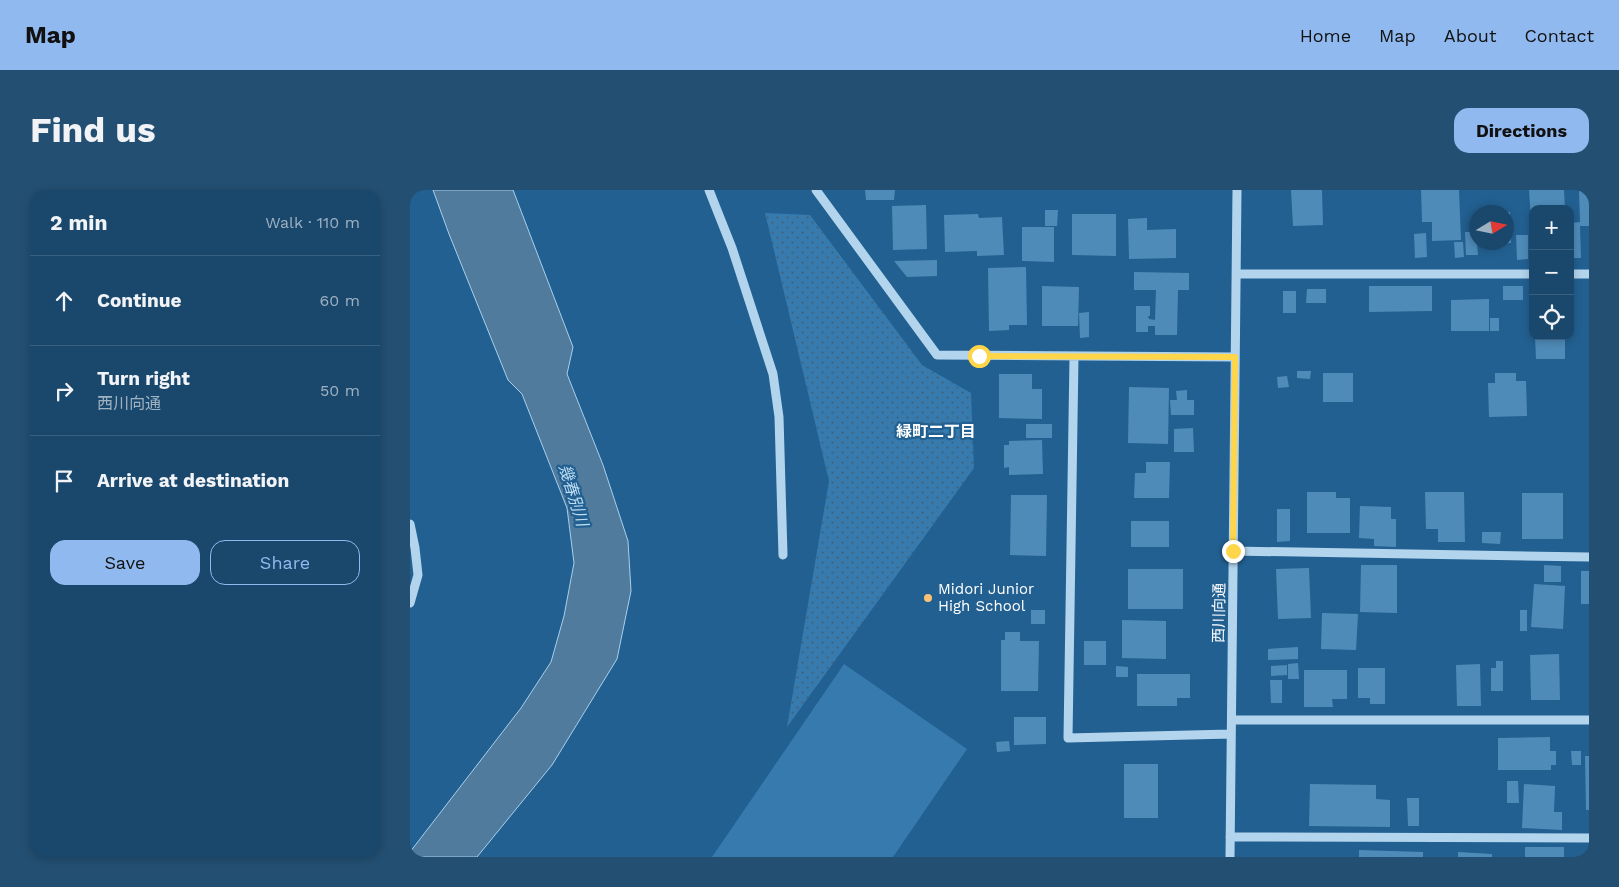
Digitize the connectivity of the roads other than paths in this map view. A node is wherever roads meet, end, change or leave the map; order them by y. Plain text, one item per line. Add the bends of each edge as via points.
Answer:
1 (709, 190) edge
2 (816, 190) edge
3 (1237, 190) edge
4 (1236, 274) junction
5 (1529, 274) edge
6 (1574, 274) edge
7 (1589, 274) edge
8 (1074, 357) junction
9 (1235, 357) junction
10 (410, 524) edge
11 (413, 547) edge
12 (1233, 551) junction
13 (783, 555) dead end
14 (1589, 557) edge
15 (410, 603) edge
16 (1232, 720) junction
17 (1589, 720) edge
18 (1231, 734) junction
19 (1230, 837) junction
20 (1589, 838) edge
21 (1230, 857) edge

1 - 13 street via 732,248 773,374 779,417
2 - 8 street via 937,356
3 - 4 street, 西川向通
4 - 5 street
4 - 9 street, 西川向通
6 - 7 street
8 - 9 street
8 - 18 street via 1068,738
9 - 12 street, 西川向通
10 - 11 street
11 - 15 street via 418,576
12 - 14 street
12 - 16 street, 西川向通
16 - 17 street
16 - 18 street, 西川向通
18 - 19 street, 西川向通
19 - 20 street
19 - 21 street, 西川向通

